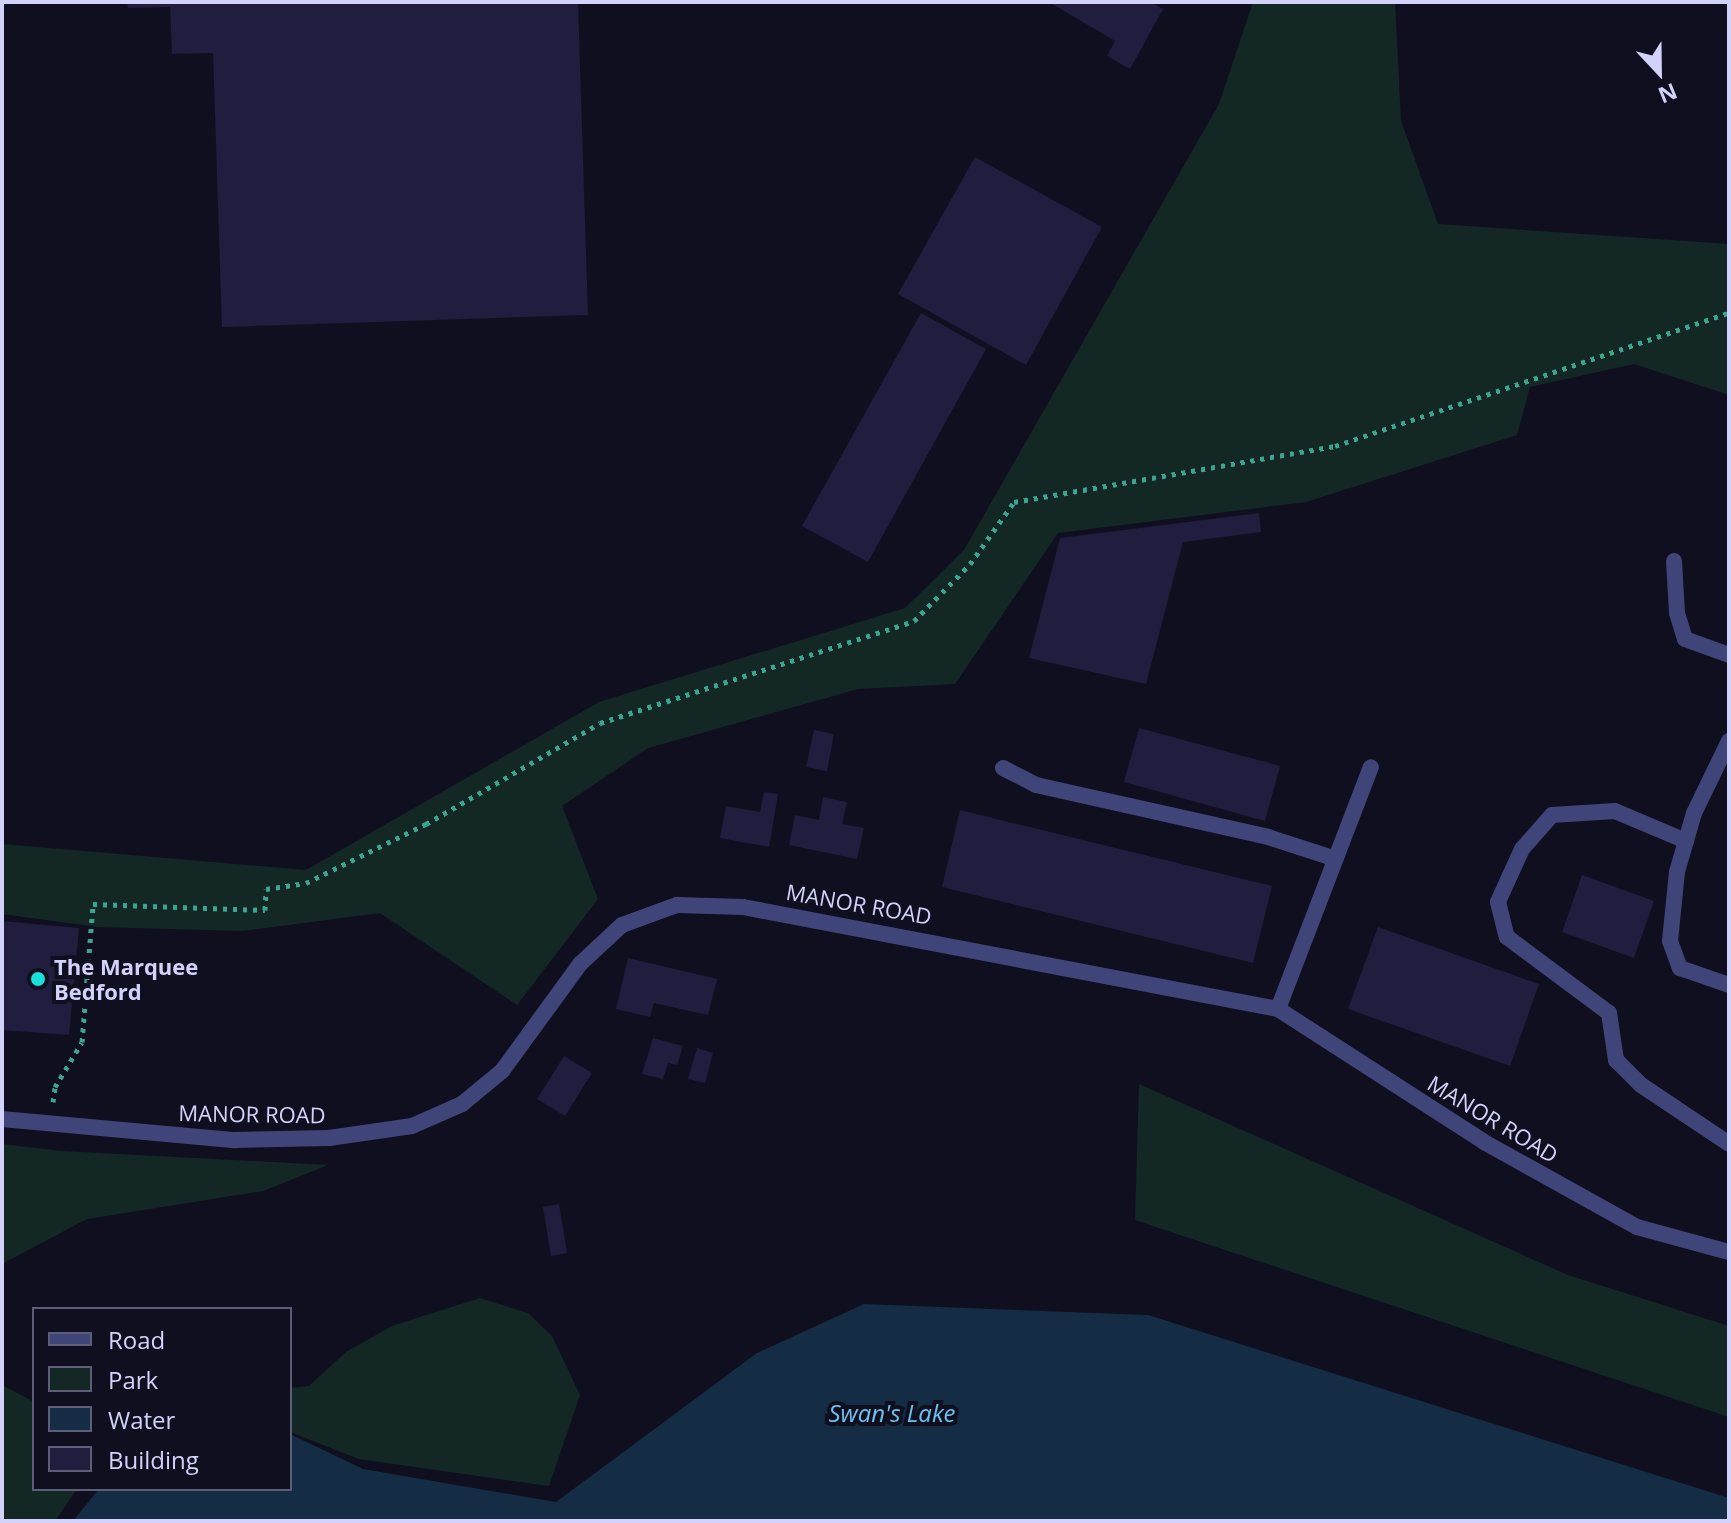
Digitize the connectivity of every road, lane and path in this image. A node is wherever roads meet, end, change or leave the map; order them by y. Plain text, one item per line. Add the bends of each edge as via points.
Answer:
1 (1729, 313) edge
2 (1674, 561) dead end
3 (1729, 655) edge
4 (1729, 741) edge
5 (1371, 767) dead end
6 (1003, 768) dead end
7 (1686, 841) junction
8 (1336, 859) junction
9 (1729, 985) edge
10 (1278, 1009) junction
11 (53, 1104) dead end
12 (2, 1119) edge
13 (1700, 1124) junction
14 (1729, 1129) edge
15 (1729, 1144) edge
16 (1729, 1252) edge

1 - 11 path via 1335,446 1014,502 970,564 914,621 600,723 426,824 306,883 266,889 265,910 93,904 82,1042 55,1087
2 - 3 street via 1677,613 1685,639
4 - 7 street
5 - 8 street
6 - 8 street via 1036,785 1268,837
7 - 9 street via 1670,941 1680,968
7 - 13 street via 1615,811 1552,815 1522,849 1498,902 1507,937 1609,1013 1616,1060 1641,1085
8 - 10 street
10 - 12 street, MANOR ROAD via 824,918 677,905 622,925 580,964 502,1071 462,1104 412,1126 329,1138 235,1140
10 - 16 street, MANOR ROAD via 1484,1142 1637,1227
13 - 14 street
13 - 15 street

